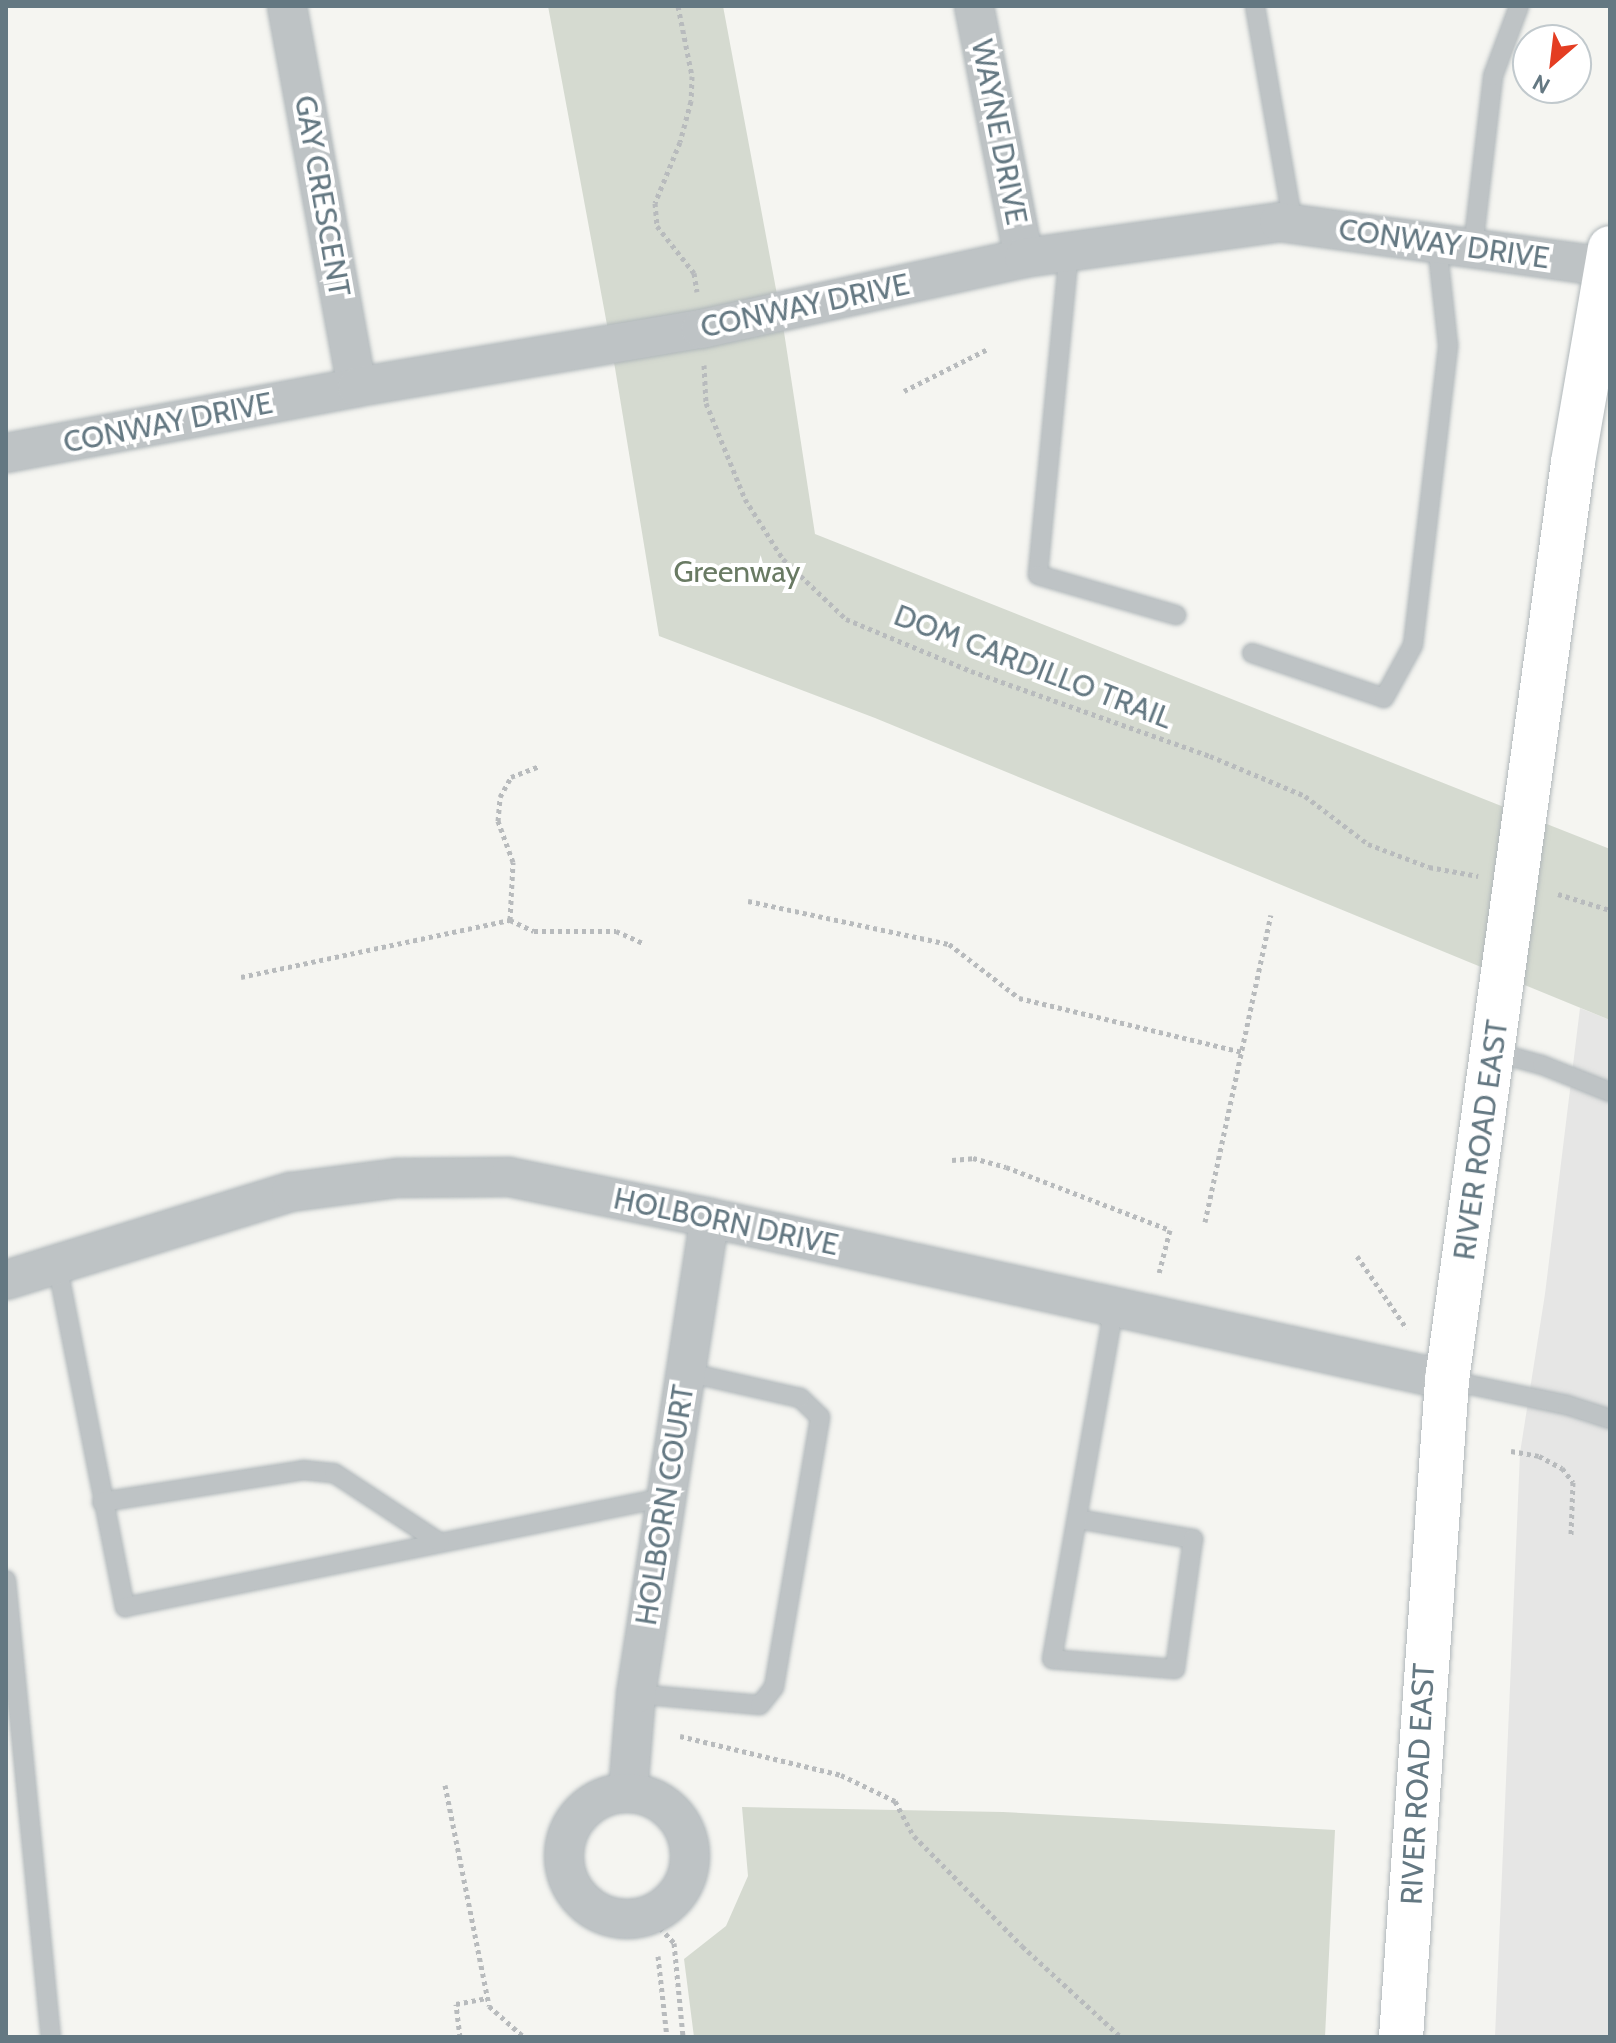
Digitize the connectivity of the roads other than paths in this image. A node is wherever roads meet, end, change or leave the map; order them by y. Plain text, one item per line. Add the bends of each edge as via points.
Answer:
1 (287, 6) edge
2 (974, 6) edge
3 (1255, 6) edge
4 (1519, 6) edge
5 (1293, 224) junction
6 (1455, 245) junction
7 (1069, 251) junction
8 (1024, 258) junction
9 (1609, 258) edge
10 (357, 387) junction
11 (6, 453) edge
12 (1176, 615) dead end
13 (1252, 653) dead end
14 (1494, 1052) junction
15 (1610, 1092) edge
16 (710, 1218) junction
17 (57, 1264) junction
18 (6, 1280) edge
19 (1114, 1307) junction
20 (686, 1372) junction
21 (1447, 1380) junction
22 (1610, 1419) edge
23 (667, 1497) junction
24 (102, 1502) junction
25 (1077, 1519) junction
26 (439, 1542) junction
27 (6, 1580) edge
28 (636, 1694) junction
29 (628, 1792) junction
30 (51, 2037) edge
31 (1401, 2037) edge

1 - 10 street, GAY CRESCENT
2 - 8 street, WAYNE DRIVE
3 - 5 lane
4 - 6 lane via 1493,76
5 - 6 street, CONWAY DRIVE
5 - 7 street, CONWAY DRIVE
6 - 9 street, CONWAY DRIVE
6 - 13 lane via 1413,645 1384,698
7 - 8 street, CONWAY DRIVE
7 - 12 lane via 1038,575
8 - 10 street, CONWAY DRIVE via 701,329
9 - 14 street, RIVER ROAD EAST via 1575,446
10 - 11 street, CONWAY DRIVE
14 - 15 lane
14 - 21 street, RIVER ROAD EAST
16 - 17 street, HOLBORN DRIVE via 509,1177 397,1178 291,1192
16 - 19 street, HOLBORN DRIVE
16 - 20 street, HOLBORN COURT
17 - 18 street, HOLBORN DRIVE
17 - 24 lane
19 - 21 street, HOLBORN DRIVE
19 - 25 lane
20 - 23 street, HOLBORN COURT
20 - 28 lane via 800,1398 820,1417 774,1687 760,1705
21 - 22 lane
21 - 31 street, RIVER ROAD EAST
23 - 26 lane
23 - 28 street, HOLBORN COURT
24 - 26 lane via 303,1470 334,1473
24 - 26 lane via 125,1607
25 - 25 lane via 1052,1659 1175,1669 1193,1539
27 - 30 lane
28 - 29 street, HOLBORN COURT
29 - 29 street via 606,1796 581,1812 566,1840 565,1872 577,1897 594,1911 622,1920 649,1916 669,1905 683,1887 691,1853 686,1831 668,1807

